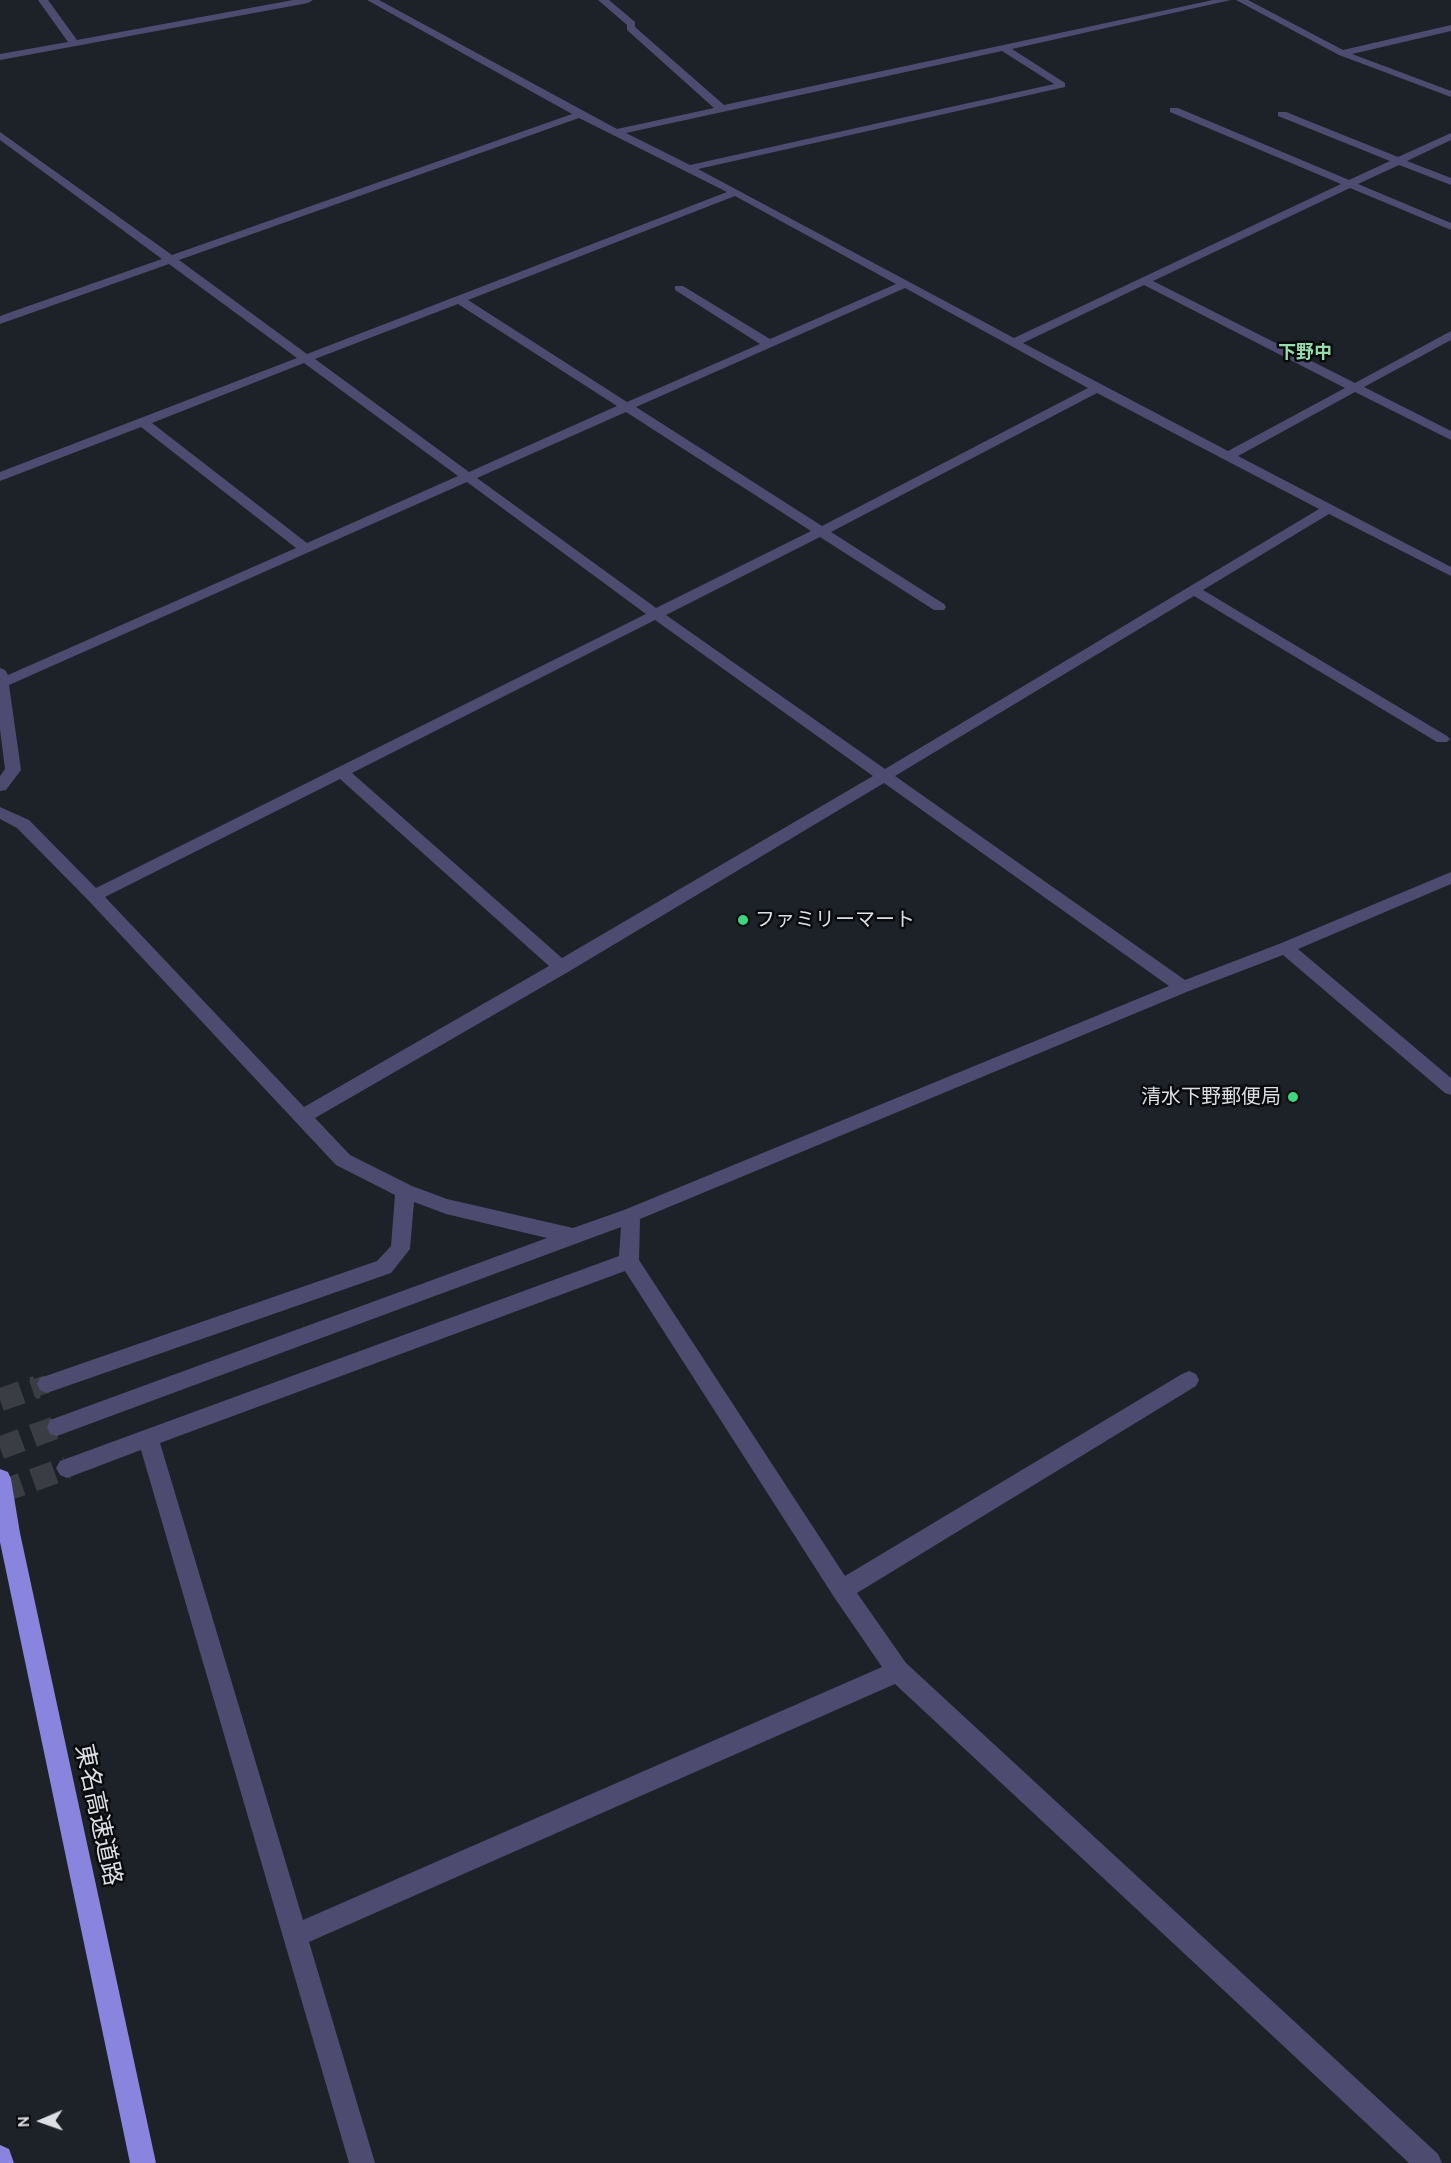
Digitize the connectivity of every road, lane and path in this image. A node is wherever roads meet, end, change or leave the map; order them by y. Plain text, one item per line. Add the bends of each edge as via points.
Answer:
1 (43, 0) edge
2 (308, 0) edge
3 (372, 0) edge
4 (603, 0) edge
5 (1226, 0) edge
6 (1241, 0) edge
7 (1451, 28) edge
8 (74, 43) junction
9 (1004, 48) junction
10 (1342, 53) junction
11 (0, 57) edge
12 (1451, 94) edge
13 (722, 109) junction
14 (1174, 110) dead end
15 (580, 114) junction
16 (1282, 114) dead end
17 (615, 132) junction
18 (0, 135) edge
19 (1451, 136) edge
20 (1398, 161) junction
21 (688, 168) junction
22 (1451, 182) edge
23 (1349, 184) junction
24 (736, 192) junction
25 (1451, 227) edge
26 (169, 260) junction
27 (1144, 281) junction
28 (904, 284) junction
29 (680, 288) dead end
30 (458, 299) junction
31 (0, 320) edge
32 (1451, 335) edge
33 (1013, 343) junction
34 (769, 344) junction
35 (305, 358) junction
36 (1097, 388) junction
37 (1357, 388) junction
38 (627, 406) junction
39 (143, 422) junction
40 (1451, 436) edge
41 (1229, 456) junction
42 (0, 477) edge
43 (467, 477) junction
44 (1328, 509) junction
45 (822, 531) junction
46 (306, 549) junction
47 (1451, 573) edge
48 (1193, 590) junction
49 (939, 608) dead end
50 (655, 614) junction
51 (1, 678) edge
52 (1442, 739) dead end
53 (342, 771) junction
54 (886, 777) junction
55 (0, 786) edge
56 (0, 812) edge
57 (1451, 878) edge
58 (94, 896) junction
59 (1286, 948) junction
60 (562, 968) junction
61 (1183, 987) junction
62 (1451, 1088) edge
63 (301, 1117) junction
64 (405, 1191) junction
65 (631, 1215) junction
66 (573, 1236) junction
67 (629, 1261) junction
68 (1189, 1380) dead end
69 (47, 1384) tunnel mouth
70 (57, 1427) tunnel mouth
71 (148, 1438) junction
72 (67, 1468) tunnel mouth
73 (0, 1479) edge
74 (842, 1590) junction
75 (898, 1671) junction
76 (294, 1936) junction
77 (0, 2158) edge
78 (1, 2163) edge
79 (143, 2163) edge
80 (362, 2163) edge
81 (1429, 2163) edge

1 - 8 street
2 - 8 street
3 - 15 street
4 - 13 street
5 - 9 street
6 - 10 street
7 - 10 street
8 - 11 street
9 - 13 street
9 - 21 street via 1062,85
10 - 12 street
13 - 17 street
14 - 23 street
15 - 17 street
15 - 26 street
16 - 20 street
17 - 21 street
18 - 26 street
19 - 20 street
20 - 22 street
20 - 23 street
21 - 24 street
23 - 25 street
23 - 27 street
24 - 28 street
24 - 30 street
26 - 31 street
26 - 35 street
27 - 33 street
27 - 37 street
28 - 33 street
28 - 34 street
29 - 34 street
30 - 35 street
30 - 38 street
32 - 37 street
33 - 36 street
34 - 38 street
35 - 39 street
35 - 43 street
36 - 41 street
36 - 45 street
37 - 40 street
37 - 41 street
38 - 43 street
38 - 45 street
39 - 42 street
39 - 46 street
41 - 44 street
43 - 46 street
43 - 50 street
44 - 47 street
44 - 48 street
45 - 49 street
45 - 50 street
46 - 51 street
48 - 52 street
48 - 54 street
50 - 53 street
50 - 54 street
51 - 55 street via 13,770
53 - 58 street
53 - 60 street
54 - 60 street
54 - 61 street
56 - 58 street via 23,824
57 - 59 street
58 - 63 street
59 - 61 street
59 - 62 street
60 - 63 street
61 - 65 street
63 - 64 street via 343,1160
64 - 66 street via 446,1206
64 - 69 street via 400,1249 384,1267
65 - 66 street
65 - 67 street
66 - 70 street
67 - 71 street
67 - 74 street
68 - 74 street
71 - 72 street
71 - 76 street
73 - 79 highway, 東名高速道路
74 - 75 street
75 - 76 street
75 - 81 street
76 - 80 street
77 - 78 highway

